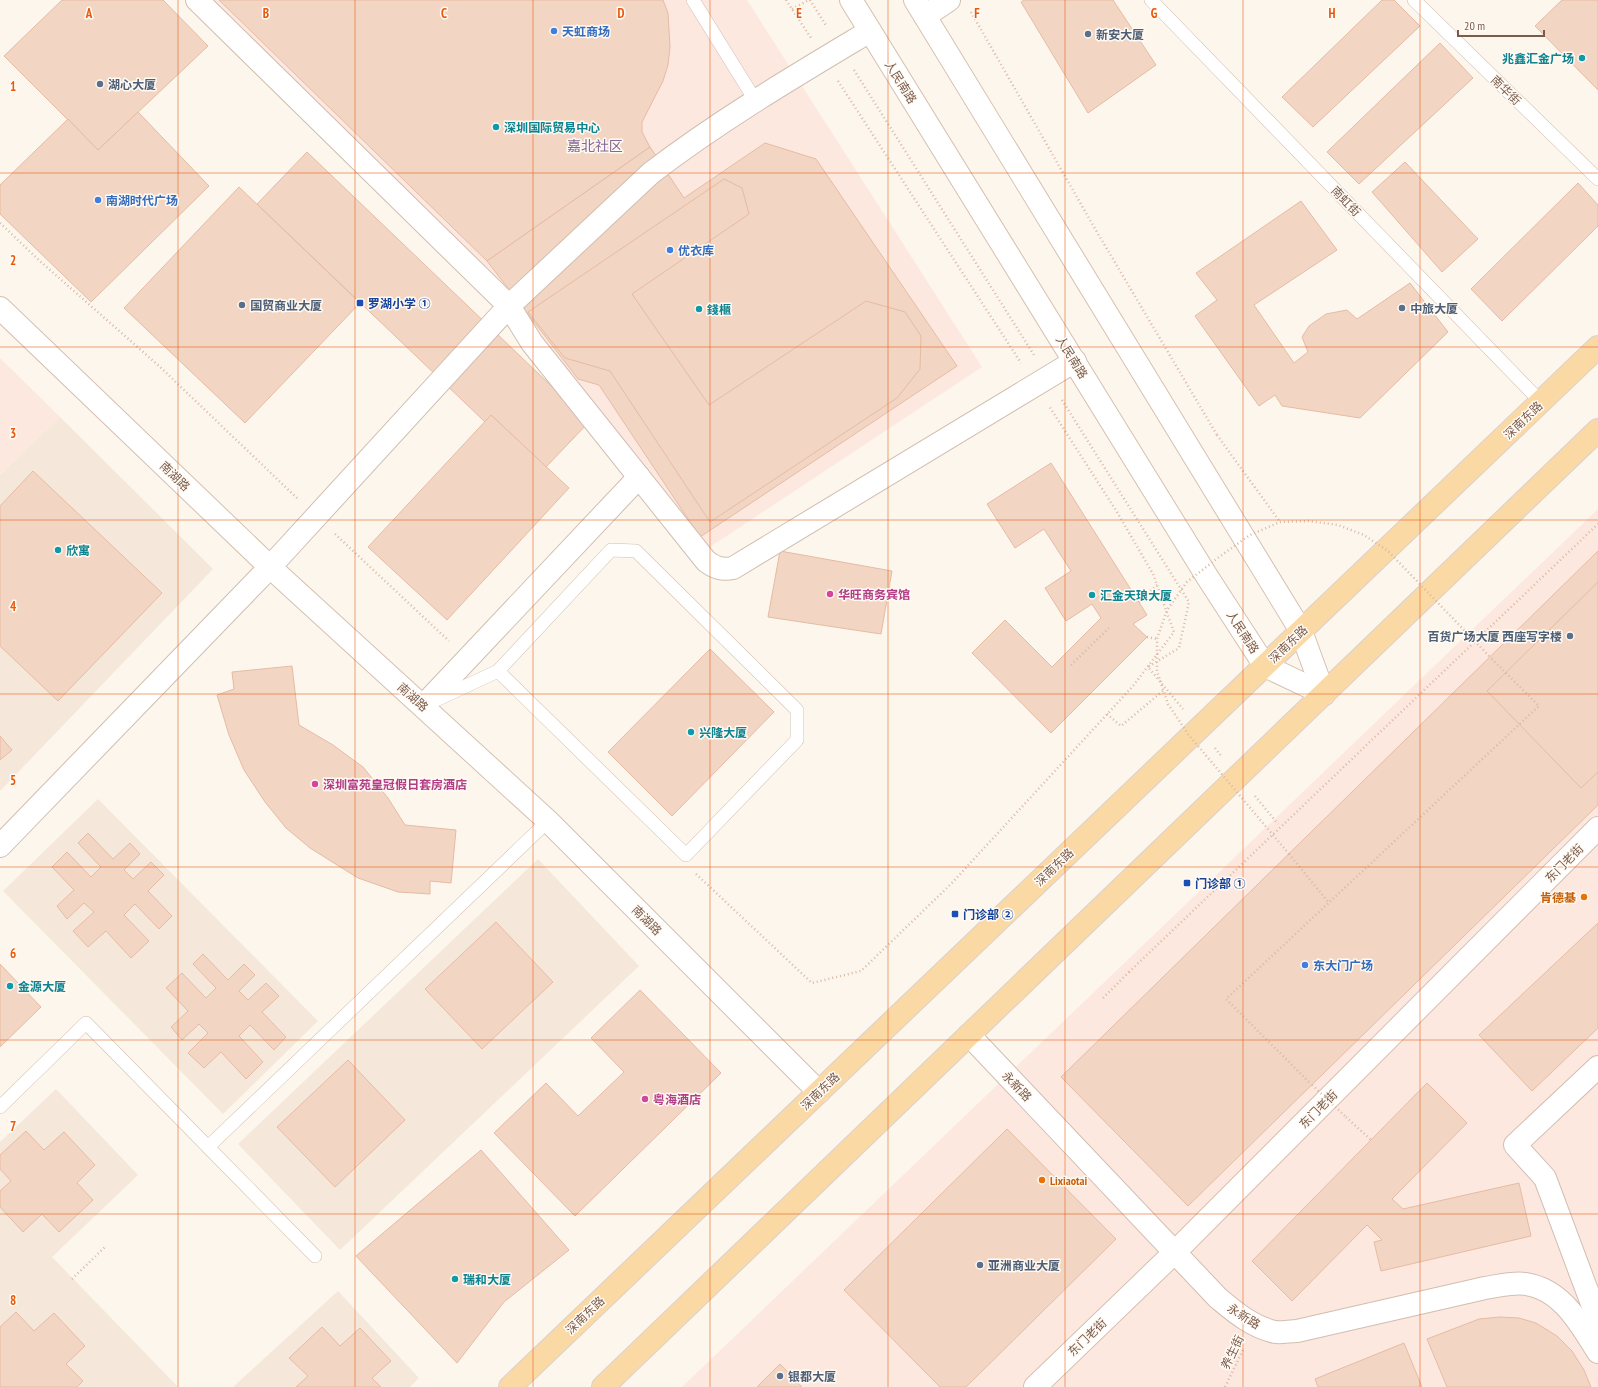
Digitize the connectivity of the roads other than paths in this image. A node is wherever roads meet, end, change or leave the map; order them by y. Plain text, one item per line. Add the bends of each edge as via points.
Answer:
1 (197, 0) edge
2 (693, 0) edge
3 (850, 0) edge
4 (1151, 0) edge
5 (1414, 0) edge
6 (958, 3) edge
7 (920, 8) edge
8 (870, 31) junction
9 (755, 100) junction
10 (1598, 179) edge
11 (509, 306) junction
12 (0, 308) edge
13 (1598, 347) edge
14 (1075, 361) junction
15 (1541, 402) junction
16 (1598, 430) edge
17 (639, 477) junction
18 (270, 567) junction
19 (1301, 631) junction
20 (1265, 666) junction
21 (498, 671) junction
22 (1324, 694) junction
23 (423, 706) junction
24 (548, 821) junction
25 (1598, 828) edge
26 (0, 846) edge
27 (969, 1035) junction
28 (1598, 1067) edge
29 (819, 1092) junction
30 (0, 1107) edge
31 (208, 1148) junction
32 (1175, 1252) junction
33 (315, 1256) dead end
34 (1598, 1320) edge
35 (1598, 1352) edge
36 (510, 1387) edge
37 (603, 1387) edge
38 (1035, 1387) edge

1 - 11 street
2 - 9 lane
3 - 8 street, 人民南路
4 - 15 lane, 南虹街
5 - 10 lane, 南华街
6 - 7 street
7 - 19 street
8 - 9 street
8 - 14 street, 人民南路
9 - 11 street via 651,173
11 - 17 street via 532,343
11 - 18 street
12 - 18 street, 南湖路
13 - 15 main road, 深南东路
14 - 17 street via 733,568 724,570 706,561
14 - 20 street, 人民南路
15 - 19 main road, 深南东路
16 - 22 main road
17 - 23 street
18 - 23 street, 南湖路
18 - 26 street
19 - 20 main road, 深南东路
19 - 22 street
20 - 22 street, 人民南路
20 - 29 main road, 深南东路
21 - 21 lane via 611,550 636,551 797,710 797,740 686,855
21 - 23 lane
22 - 27 main road
23 - 24 street, 南湖路
24 - 29 street, 南湖路
24 - 31 lane
25 - 32 street, 东门老街
27 - 32 street, 永新路
27 - 37 main road
28 - 34 street via 1515,1145 1545,1178
29 - 36 main road, 深南东路
30 - 31 lane via 86,1023
31 - 33 lane
32 - 35 street, 永新路 via 1218,1298 1236,1313 1255,1326 1276,1332 1297,1331 1486,1288 1526,1284 1547,1292 1563,1303
32 - 38 street, 东门老街

